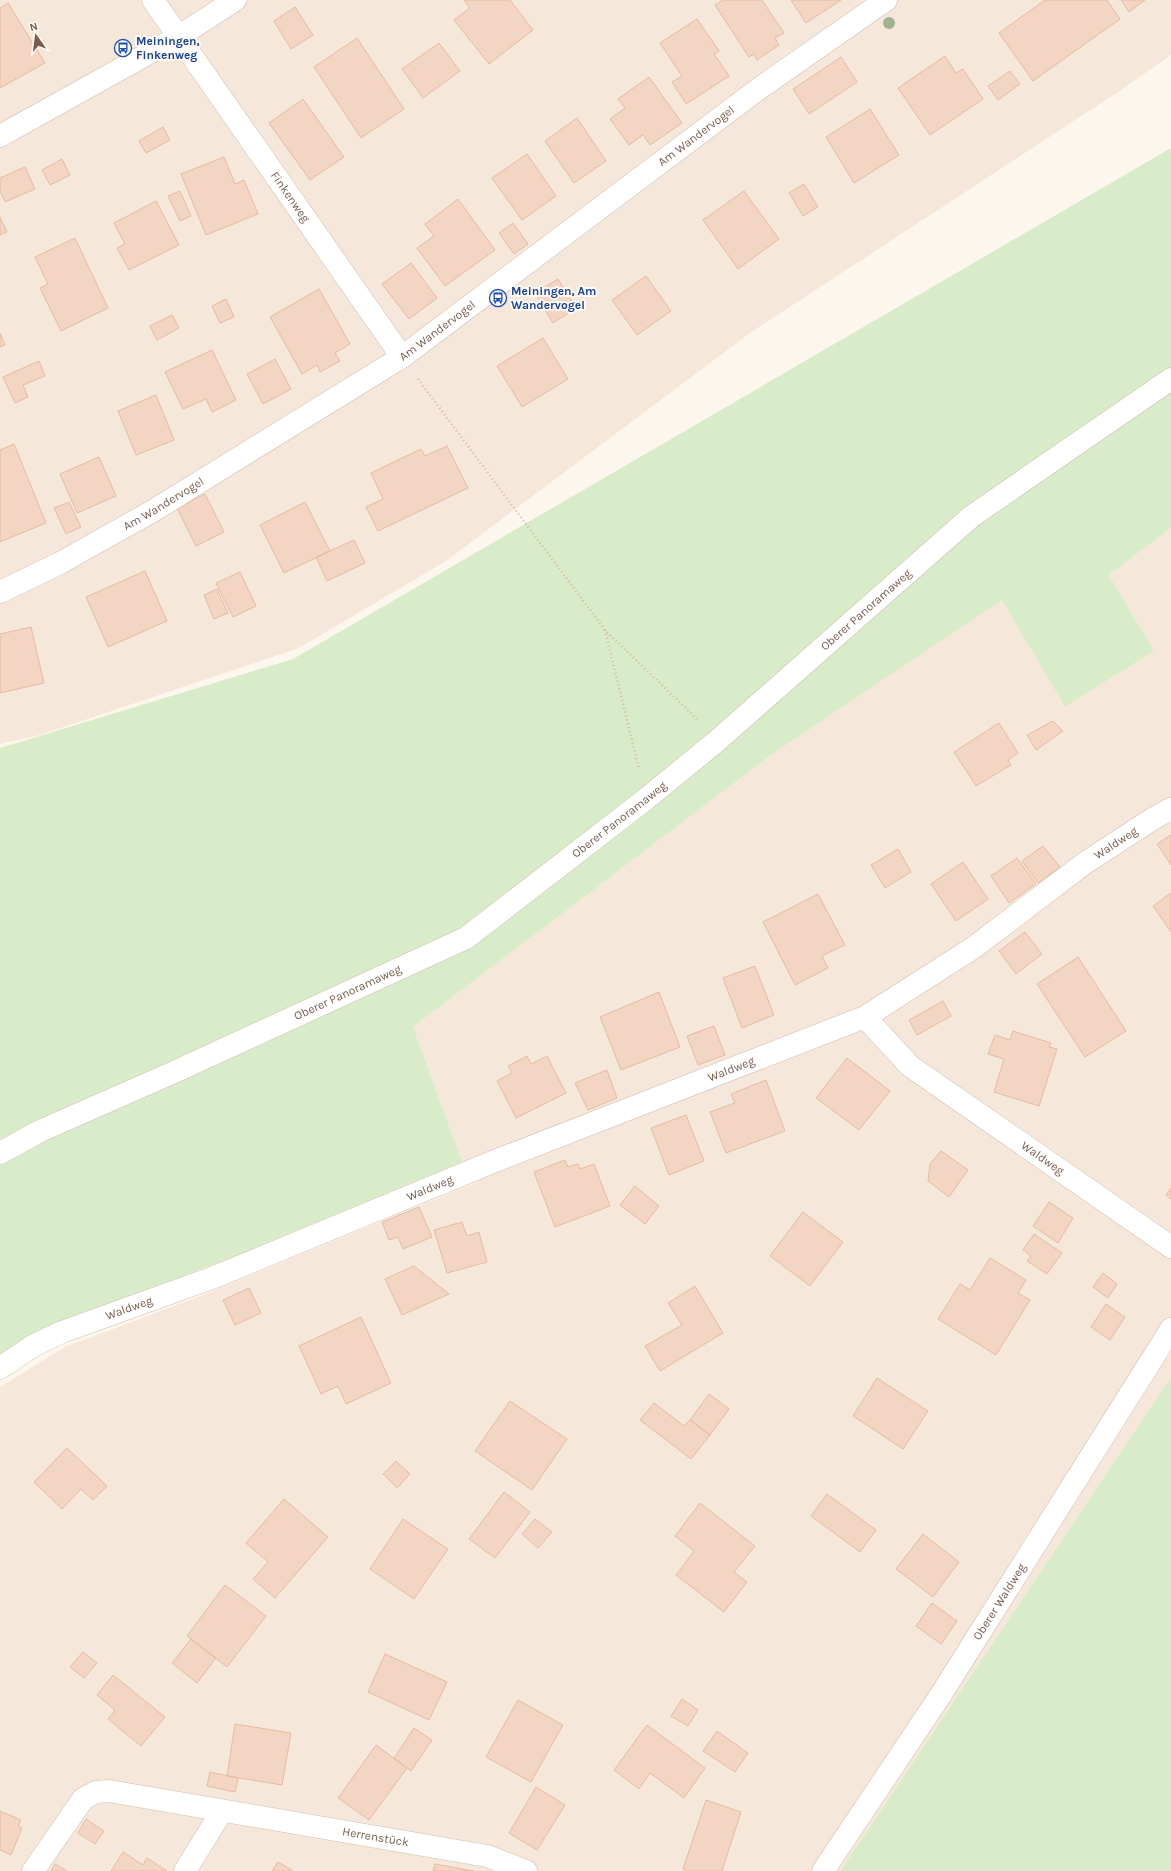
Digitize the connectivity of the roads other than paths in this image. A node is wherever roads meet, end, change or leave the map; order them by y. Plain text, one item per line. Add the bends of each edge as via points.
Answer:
1 (153, 0) edge
2 (235, 0) edge
3 (886, 0) edge
4 (178, 37) junction
5 (0, 136) edge
6 (402, 358) junction
7 (1171, 379) edge
8 (0, 592) edge
9 (1171, 810) edge
10 (865, 1017) junction
11 (0, 1153) edge
12 (1171, 1247) edge
13 (1171, 1329) edge
14 (0, 1368) edge
15 (222, 1811) junction
16 (33, 1871) edge
17 (185, 1871) edge
18 (526, 1871) edge
19 (823, 1871) edge

1 - 4 street, Finkenweg
2 - 4 street
3 - 6 street, Am Wandervogel via 757,90
4 - 5 street
4 - 6 street, Finkenweg
6 - 8 street, Am Wandervogel via 151,512 60,564
7 - 11 street, Oberer Panoramaweg via 972,516 718,740 466,938 40,1131
9 - 10 street, Waldweg via 1154,818 1085,863 973,948
10 - 12 street, Waldweg via 910,1066
10 - 14 street, Waldweg via 495,1161 212,1278 62,1332 33,1346
13 - 19 street, Oberer Waldweg via 943,1690
15 - 16 street, Herrenstück via 109,1791 96,1792 83,1799
15 - 17 street
15 - 18 street, Herrenstück via 487,1856

